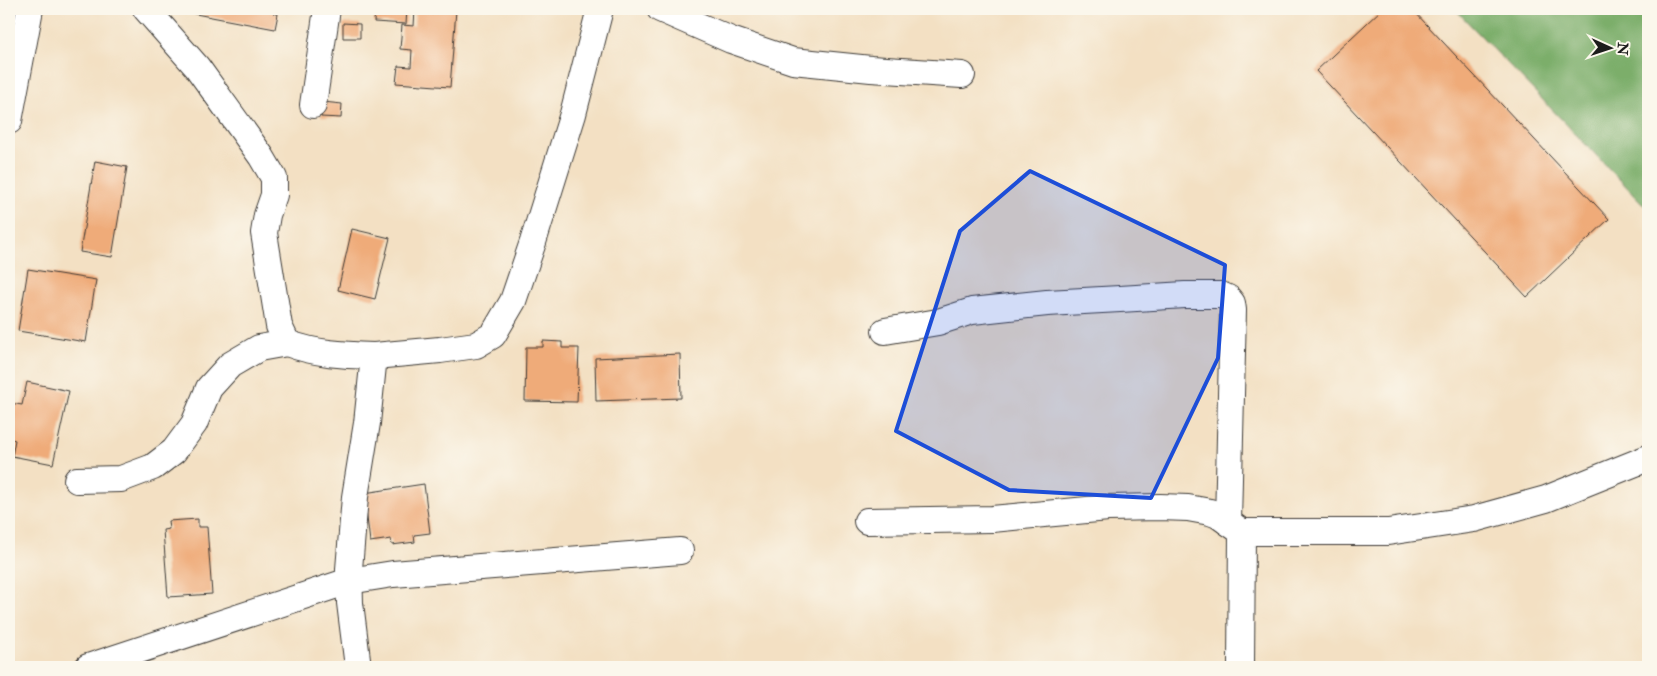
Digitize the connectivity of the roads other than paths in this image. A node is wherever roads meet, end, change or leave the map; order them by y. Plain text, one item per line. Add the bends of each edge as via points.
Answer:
1 (30, 9) edge
2 (146, 9) edge
3 (327, 9) edge
4 (600, 9) edge
5 (660, 9) edge
6 (962, 75) dead end
7 (313, 105) dead end
8 (9, 121) edge
9 (885, 330) dead end
10 (287, 343) junction
11 (374, 356) junction
12 (1648, 458) edge
13 (77, 480) dead end
14 (867, 521) dead end
15 (1235, 527) junction
16 (680, 551) dead end
17 (349, 581) junction
18 (88, 667) edge
19 (358, 667) edge
20 (1241, 667) edge

1 - 8 street
2 - 10 street via 197,67 274,178 274,195 264,233 279,326
3 - 7 street
4 - 11 street via 573,114 533,242 513,301 493,335 476,345
5 - 6 street via 731,40 793,61
9 - 15 street via 938,322 972,311 1047,303 1185,295 1221,295 1228,298 1233,310
10 - 11 street via 336,355
10 - 13 street via 259,348 230,364 209,388 194,424 174,451 153,467 120,479
11 - 17 street via 355,497
12 - 15 street via 1546,499 1474,520 1388,532
14 - 15 street via 992,519 1108,508 1188,508 1218,515
15 - 20 street
16 - 17 street via 393,574
17 - 18 street
17 - 19 street

